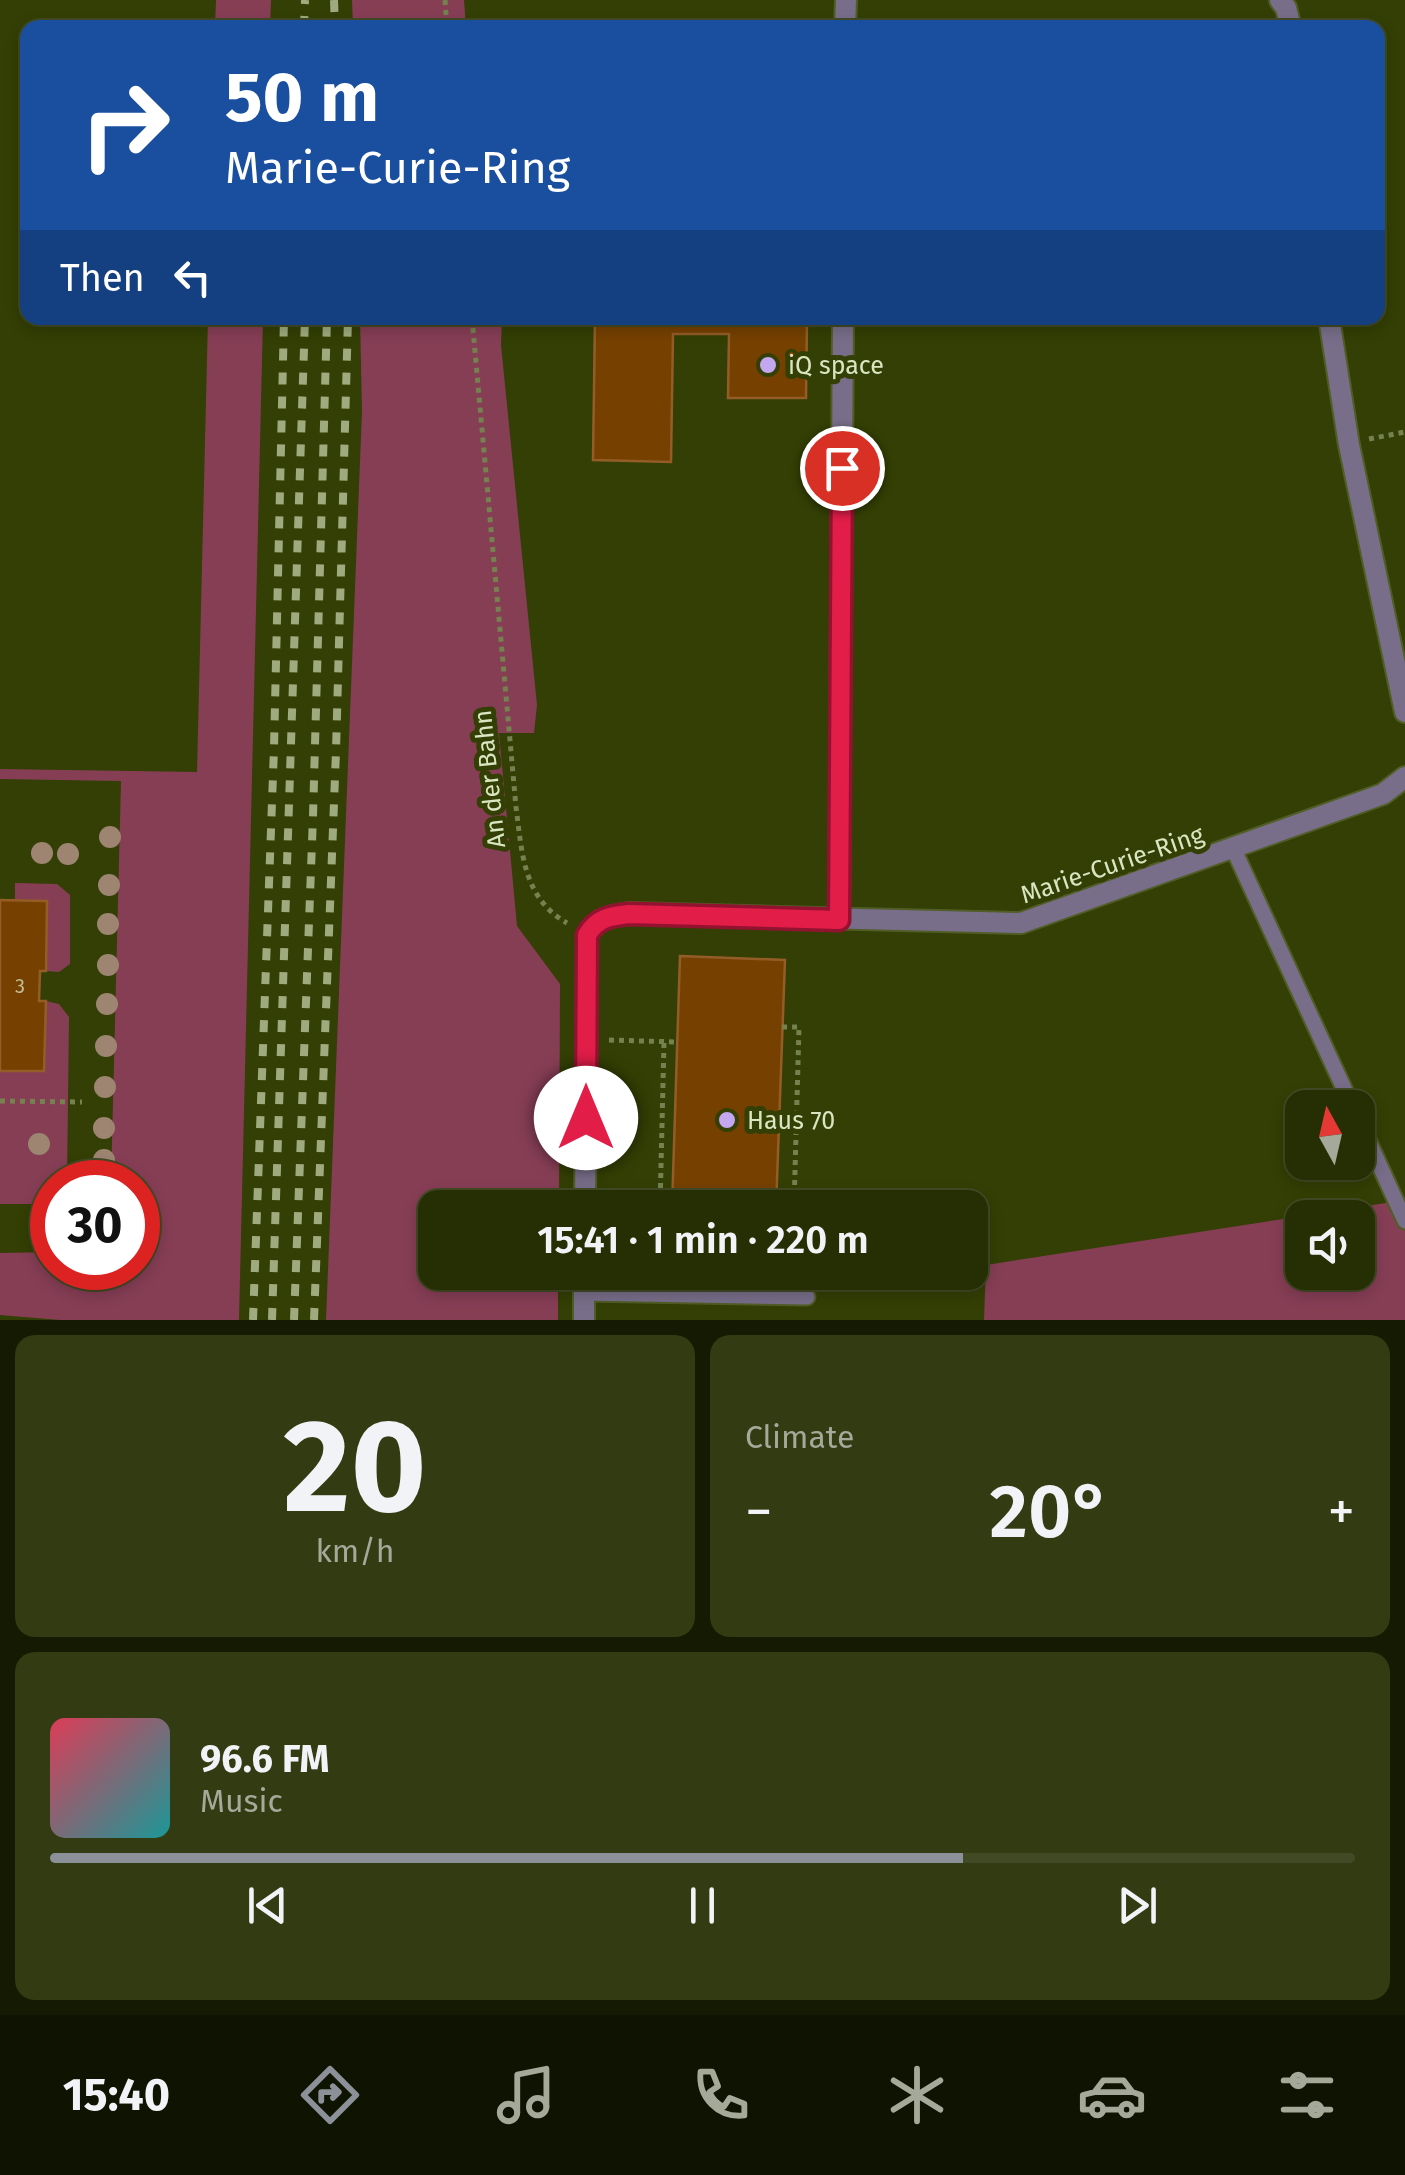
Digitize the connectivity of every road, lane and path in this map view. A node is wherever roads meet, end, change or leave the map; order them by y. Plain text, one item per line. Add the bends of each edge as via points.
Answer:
1 (473, 325) edge
2 (844, 325) edge
3 (1330, 325) edge
4 (1405, 432) edge
5 (1349, 444) junction
6 (1405, 712) edge
7 (1405, 777) edge
8 (1234, 848) junction
9 (839, 920) junction
10 (587, 935) junction
11 (782, 1026) dead end
12 (586, 1040) junction
13 (664, 1042) junction
14 (678, 1042) dead end
15 (1345, 1090) edge
16 (0, 1101) edge
17 (82, 1102) dead end
18 (1375, 1155) edge
19 (585, 1190) edge
20 (660, 1190) edge
21 (794, 1190) edge
22 (1405, 1221) edge
23 (584, 1290) edge
24 (696, 1290) edge
25 (807, 1298) dead end
26 (584, 1320) edge

1 - 10 path, An der Bahn via 525,870 549,912
2 - 9 street
3 - 5 street
4 - 5 path
5 - 6 street
7 - 8 street, Marie-Curie-Ring via 1384,794
8 - 9 street, Marie-Curie-Ring via 1021,923
8 - 15 lane
9 - 10 street, Marie-Curie-Ring via 629,914 607,916
10 - 12 street
11 - 21 path via 799,1027
12 - 13 path
12 - 19 street
13 - 14 path
13 - 20 path
16 - 17 path
18 - 22 lane
23 - 26 street
24 - 25 lane

